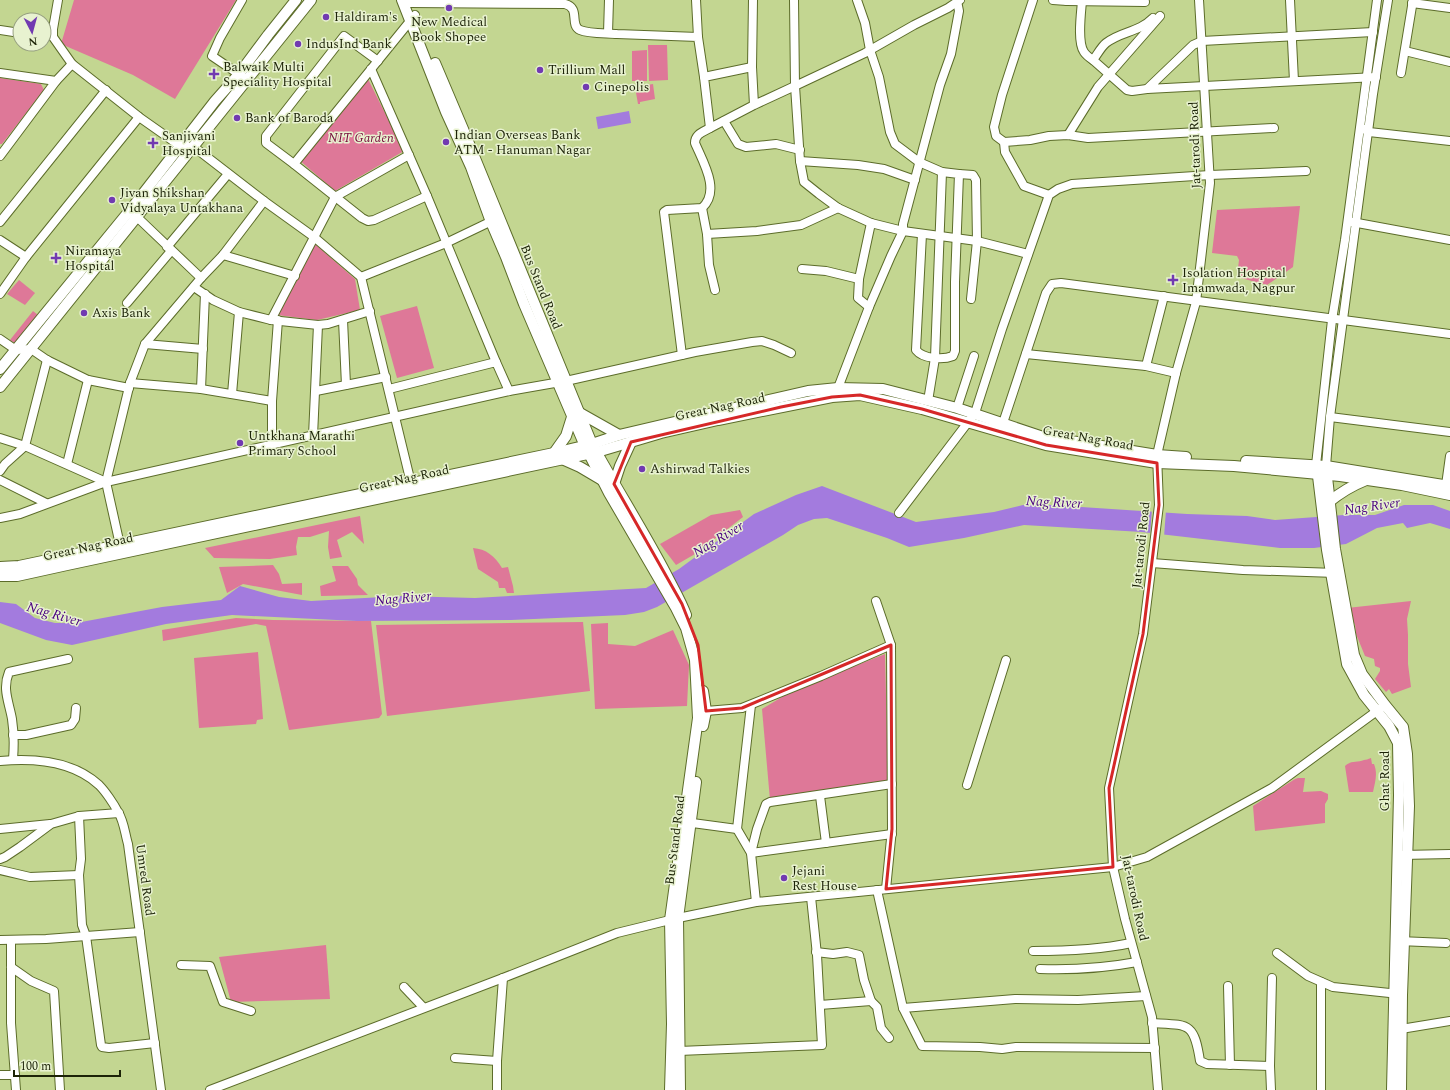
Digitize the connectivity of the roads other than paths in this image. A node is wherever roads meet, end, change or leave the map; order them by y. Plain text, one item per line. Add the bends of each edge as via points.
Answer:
1 (58, 0) edge
2 (242, 0) edge
3 (296, 0) edge
4 (311, 0) edge
5 (609, 0) edge
6 (696, 0) edge
7 (753, 0) edge
8 (794, 0) edge
9 (856, 0) edge
10 (1033, 0) edge
11 (1053, 0) edge
12 (1199, 0) edge
13 (1290, 0) edge
14 (1377, 0) edge
15 (1388, 0) edge
16 (407, 1) edge
17 (959, 1) edge
18 (1067, 1) edge
19 (507, 2) edge
20 (1082, 2) junction
21 (1146, 2) dead end
22 (1413, 2) edge
23 (948, 4) edge
24 (1450, 8) edge
25 (413, 17) junction
26 (0, 30) edge
27 (52, 30) edge
28 (12, 32) edge
29 (1373, 32) junction
30 (608, 33) junction
31 (1291, 36) junction
32 (698, 37) junction
33 (52, 41) edge
34 (1202, 41) junction
35 (870, 50) junction
36 (1405, 51) junction
37 (1093, 60) junction
38 (378, 61) junction
39 (1450, 62) edge
40 (72, 64) junction
41 (752, 67) junction
42 (371, 69) junction
43 (0, 73) edge
44 (1401, 73) dead end
45 (1109, 74) junction
46 (243, 77) junction
47 (704, 77) junction
48 (1367, 77) junction
49 (1376, 77) junction
50 (1294, 81) junction
51 (56, 82) junction
52 (795, 86) junction
53 (1204, 87) junction
54 (106, 90) junction
55 (1147, 90) junction
56 (754, 105) junction
57 (139, 117) junction
58 (724, 120) junction
59 (1360, 126) junction
60 (710, 128) junction
61 (1274, 128) dead end
62 (1208, 132) junction
63 (1369, 132) junction
64 (1068, 135) junction
65 (1450, 141) edge
66 (1004, 142) junction
67 (180, 146) junction
68 (194, 147) junction
69 (800, 150) junction
70 (409, 155) junction
71 (0, 156) edge
72 (800, 161) junction
73 (919, 162) junction
74 (294, 164) junction
75 (1306, 171) dead end
76 (942, 172) junction
77 (228, 174) junction
78 (959, 174) junction
79 (1210, 175) junction
80 (915, 180) junction
81 (1049, 195) junction
82 (427, 196) junction
83 (335, 197) junction
84 (264, 201) junction
85 (702, 208) junction
86 (838, 208) junction
87 (137, 217) junction
88 (495, 220) junction
89 (0, 222) edge
90 (1347, 222) junction
91 (871, 223) junction
92 (1356, 223) junction
93 (903, 231) junction
94 (707, 234) junction
95 (922, 234) junction
96 (940, 236) junction
97 (314, 237) junction
98 (956, 239) junction
99 (0, 240) edge
100 (1450, 240) edge
101 (977, 241) junction
102 (446, 243) junction
103 (169, 249) junction
104 (1028, 254) junction
105 (223, 255) junction
106 (26, 257) junction
107 (802, 269) dead end
108 (295, 276) junction
109 (361, 277) junction
110 (200, 278) junction
111 (859, 279) junction
112 (194, 287) junction
113 (1, 289) edge
114 (716, 290) dead end
115 (205, 294) junction
116 (1164, 296) junction
117 (971, 298) dead end
118 (1196, 302) junction
119 (127, 303) dead end
120 (869, 307) junction
121 (370, 311) junction
122 (239, 312) junction
123 (275, 320) junction
124 (343, 320) junction
125 (1332, 320) junction
126 (1343, 321) junction
127 (318, 325) junction
128 (1450, 334) edge
129 (0, 339) edge
130 (145, 344) junction
131 (31, 349) junction
132 (203, 349) junction
133 (16, 350) junction
134 (792, 353) dead end
135 (1026, 354) junction
136 (682, 355) junction
137 (974, 356) dead end
138 (935, 358) junction
139 (47, 360) junction
140 (496, 362) junction
141 (1146, 366) junction
142 (0, 369) edge
143 (1176, 373) junction
144 (386, 377) junction
145 (88, 380) junction
146 (562, 382) junction
147 (346, 385) junction
148 (130, 386) junction
149 (0, 387) edge
150 (838, 388) junction
151 (201, 389) junction
152 (388, 389) junction
153 (316, 391) junction
154 (508, 391) junction
155 (232, 394) junction
156 (272, 401) junction
157 (928, 401) junction
158 (957, 408) junction
159 (975, 413) junction
160 (576, 415) junction
161 (395, 417) junction
162 (1330, 417) junction
163 (968, 423) junction
164 (1004, 423) junction
165 (1450, 432) edge
166 (619, 435) junction
167 (313, 436) junction
168 (0, 438) edge
169 (631, 442) junction
170 (272, 444) junction
171 (25, 446) junction
172 (590, 449) junction
173 (557, 456) junction
174 (1450, 456) edge
175 (1157, 459) junction
176 (67, 464) junction
177 (1321, 470) junction
178 (0, 471) edge
179 (0, 480) edge
180 (602, 480) junction
181 (1366, 480) junction
182 (106, 482) junction
183 (411, 483) junction
184 (614, 484) junction
185 (1448, 485) edge
186 (1450, 495) edge
187 (46, 503) junction
188 (1327, 507) junction
189 (899, 513) dead end
190 (0, 518) edge
191 (120, 544) junction
192 (1152, 563) junction
193 (0, 567) edge
194 (1335, 573) junction
195 (0, 576) edge
196 (664, 578) junction
197 (676, 600) junction
198 (876, 601) dead end
199 (891, 645) junction
200 (68, 659) dead end
201 (1006, 660) dead end
202 (751, 705) junction
203 (76, 708) dead end
204 (1380, 708) junction
205 (706, 712) junction
206 (13, 735) junction
207 (12, 760) junction
208 (0, 762) edge
209 (892, 784) junction
210 (967, 786) dead end
211 (820, 796) junction
212 (119, 813) junction
213 (79, 816) junction
214 (687, 822) junction
215 (51, 824) junction
216 (737, 828) junction
217 (0, 829) edge
218 (892, 834) junction
219 (826, 843) junction
220 (751, 853) junction
221 (1450, 854) edge
222 (1402, 855) junction
223 (0, 859) edge
224 (1114, 867) junction
225 (0, 870) edge
226 (79, 874) junction
227 (886, 889) junction
228 (877, 890) junction
229 (811, 897) junction
230 (756, 902) junction
231 (674, 919) junction
232 (140, 932) junction
233 (86, 936) junction
234 (0, 940) edge
235 (11, 940) junction
236 (1400, 941) junction
237 (1131, 942) junction
238 (1446, 942) dead end
239 (1033, 951) dead end
240 (816, 952) junction
241 (1277, 953) dead end
242 (1137, 962) junction
243 (181, 965) dead end
244 (11, 967) junction
245 (1040, 970) dead end
246 (503, 978) junction
247 (1272, 978) dead end
248 (1321, 982) junction
249 (1228, 986) dead end
250 (404, 987) dead end
251 (1397, 994) junction
252 (1146, 996) junction
253 (871, 1001) junction
254 (820, 1005) junction
255 (422, 1006) dead end
256 (903, 1008) junction
257 (250, 1011) dead end
258 (1450, 1020) edge
259 (1152, 1023) junction
260 (1401, 1029) junction
261 (889, 1038) dead end
262 (155, 1043) junction
263 (1154, 1048) junction
264 (679, 1051) junction
265 (455, 1058) dead end
266 (497, 1061) junction
267 (1230, 1065) junction
268 (1270, 1066) junction
269 (0, 1075) edge
270 (15, 1075) junction
271 (16, 1090) edge
272 (60, 1090) edge
273 (161, 1090) edge
274 (210, 1090) edge
275 (497, 1090) edge
276 (670, 1090) edge
277 (680, 1090) edge
278 (1158, 1090) edge
279 (1271, 1090) edge
280 (1321, 1090) edge
281 (1392, 1090) edge
282 (1400, 1090) edge

1 - 27 street
2 - 46 street via 212,56
3 - 46 main road
4 - 46 main road
5 - 30 street
6 - 32 street
7 - 41 street
8 - 52 street
9 - 35 street via 865,23
10 - 66 street via 994,127 996,136
11 - 18 street
12 - 34 street, Jat-tarodi Road
13 - 31 street
14 - 29 street
15 - 49 street
16 - 19 street
16 - 25 main road, Bus Stand Road
17 - 23 street
17 - 73 street via 951,54
18 - 20 street
19 - 30 street via 570,5 578,29
20 - 21 street
20 - 37 street via 1082,46 1084,52
22 - 24 street
22 - 36 street
23 - 35 street
25 - 38 street
25 - 88 main road, Bus Stand Road via 463,129
26 - 28 street
29 - 31 street
29 - 48 street
30 - 32 street
31 - 34 street
31 - 50 street
32 - 47 street
33 - 40 street
34 - 53 street, Jat-tarodi Road
34 - 55 street via 1193,45
35 - 52 street
35 - 73 street via 879,77 892,138 895,144
36 - 39 street
36 - 44 street
37 - 45 street
37 - 45 street via 1106,43 1141,28 1157,17 1146,34
38 - 42 street
38 - 74 street via 344,36 266,136 266,143
40 - 51 street
40 - 54 street
41 - 47 street
41 - 56 street
42 - 70 street
42 - 74 street
43 - 51 street
45 - 55 street via 1127,90
45 - 64 street
46 - 67 main road via 215,101
46 - 68 main road
47 - 60 street
48 - 49 street
48 - 50 street
48 - 59 street
49 - 63 street
50 - 53 street
51 - 71 street
52 - 56 street
52 - 69 street
53 - 55 street
53 - 62 street, Jat-tarodi Road
54 - 57 street
54 - 89 street
56 - 58 street
57 - 67 street
57 - 106 street
58 - 60 street
58 - 69 street via 738,144 742,146 776,144
59 - 63 street
59 - 90 street
60 - 85 street via 695,138 708,173 710,192 709,200
61 - 62 street
62 - 64 street via 1088,138
62 - 79 street, Jat-tarodi Road
63 - 65 street
63 - 92 street
64 - 66 street
66 - 81 street via 1005,152 1024,186
67 - 68 street
67 - 133 main road
68 - 77 street
68 - 87 main road
69 - 72 street
70 - 82 street
70 - 83 street
72 - 80 street via 884,169
72 - 86 street via 804,182
73 - 76 street
73 - 80 street
74 - 83 street
75 - 79 street
76 - 78 street
76 - 96 street
77 - 84 street
77 - 103 street
78 - 98 street
78 - 101 street via 973,175 976,180
79 - 81 street via 1072,184
79 - 118 street, Jat-tarodi Road
80 - 93 street
81 - 104 street
82 - 83 street via 374,220 362,218
82 - 102 street
83 - 97 street
84 - 97 street
84 - 105 street
85 - 94 street
85 - 136 street via 664,212
86 - 91 street
86 - 94 street via 801,225
87 - 103 street
87 - 131 main road
88 - 102 street
88 - 146 main road, Bus Stand Road
90 - 92 street
90 - 125 street
91 - 93 street
91 - 111 street
92 - 100 street
92 - 126 street
93 - 95 street
93 - 120 street
94 - 114 street via 709,265
95 - 96 street
95 - 138 street via 916,350 919,354
96 - 98 street
96 - 138 street
97 - 108 street
97 - 109 street
98 - 101 street
98 - 138 street via 955,351 953,356
99 - 106 street
101 - 104 street
101 - 117 street
102 - 109 street
102 - 140 street
103 - 110 street
103 - 119 street
104 - 159 street
105 - 108 street
105 - 110 street
106 - 113 street
107 - 111 street
108 - 123 street
109 - 121 street
110 - 112 street
111 - 120 street via 858,298
112 - 115 street
112 - 130 street
115 - 122 street
115 - 132 street
116 - 118 street
116 - 135 street via 1052,284 1046,293
116 - 141 street
118 - 125 street
118 - 143 street, Jat-tarodi Road
120 - 150 street
121 - 124 street
121 - 144 street
122 - 123 street
122 - 155 street
123 - 127 street
123 - 156 street
124 - 127 street
124 - 147 street
125 - 126 street
125 - 177 street
126 - 128 street
126 - 162 street
127 - 153 street
129 - 133 street
130 - 132 street
130 - 148 street
131 - 133 street
131 - 139 street
131 - 149 main road
132 - 151 street
133 - 142 main road
134 - 136 street via 762,342
135 - 141 street
135 - 164 street
136 - 146 street
137 - 158 street
138 - 157 street
139 - 145 street
139 - 171 street
140 - 152 street
140 - 154 street
141 - 143 street
143 - 175 street, Jat-tarodi Road
144 - 147 street
144 - 152 street
145 - 148 street
145 - 176 street
146 - 154 street
146 - 160 main road, Bus Stand Road
147 - 153 street
148 - 151 street
148 - 182 street
150 - 157 main road, Great Nag Road via 883,390
150 - 166 main road, Great Nag Road via 808,392
151 - 155 street
152 - 161 street
153 - 167 street
154 - 161 street
155 - 156 street
156 - 170 street
157 - 158 main road, Great Nag Road
158 - 159 main road, Great Nag Road
159 - 163 street
159 - 164 main road, Great Nag Road
160 - 166 main road
160 - 172 main road, Bus Stand Road
160 - 173 main road
161 - 167 street
161 - 183 street
162 - 165 street
162 - 177 street
163 - 169 main road, Great Nag Road via 922,409 860,396 832,397 718,420
163 - 175 main road, Great Nag Road via 1046,446
163 - 189 street
164 - 175 main road, Great Nag Road via 1040,436
166 - 172 main road, Great Nag Road
167 - 170 street
168 - 171 street
169 - 172 main road, Great Nag Road
169 - 184 main road
170 - 182 street
171 - 176 street
171 - 178 street
172 - 173 main road, Great Nag Road
172 - 180 main road
172 - 184 main road, Bus Stand Road
173 - 180 main road
173 - 183 main road, Great Nag Road
173 - 195 main road, Great Nag Road via 60,567 17,576
174 - 185 street
175 - 177 main road, Great Nag Road
175 - 192 street, Jat-tarodi Road via 1159,505
176 - 182 street
177 - 181 main road, Great Nag Road
177 - 185 main road, Great Nag Road
177 - 188 main road, Ghat Road
179 - 187 street
180 - 196 main road via 636,540
181 - 186 main road, Great Nag Road
181 - 188 main road via 1339,493
182 - 187 street
182 - 191 street
183 - 191 main road, Great Nag Road
184 - 196 main road, Bus Stand Road via 648,540
187 - 190 street via 20,514
188 - 194 main road, Ghat Road
191 - 193 main road, Great Nag Road via 18,566
192 - 194 street via 1243,570
192 - 224 street, Jat-tarodi Road via 1143,634 1109,788
194 - 204 main road, Ghat Road via 1354,655
196 - 197 main road
197 - 205 main road, Bus Stand Road via 698,645
197 - 214 main road via 695,660 697,691 698,718
198 - 199 street
199 - 202 street
199 - 209 street
200 - 206 street via 9,672 6,692
201 - 210 street
202 - 205 street
202 - 216 street
203 - 206 street via 75,719 71,725 26,735
204 - 222 main road, Ghat Road via 1403,727 1409,806
204 - 224 street via 1272,788 1147,857
205 - 214 main road, Bus Stand Road
206 - 207 street
207 - 208 street, Umred Road
207 - 212 street, Umred Road via 60,764 80,772 99,785
209 - 211 street
209 - 218 street
211 - 219 street
211 - 220 street via 766,804
212 - 213 street
212 - 232 street, Umred Road via 128,844
213 - 215 street
213 - 226 street
214 - 216 street
214 - 231 main road, Bus Stand Road
215 - 217 street
215 - 223 street
216 - 220 street
218 - 219 street
218 - 227 street
219 - 220 street
220 - 230 street
221 - 222 street
222 - 236 main road, Ghat Road
224 - 227 street
224 - 237 street, Jat-tarodi Road
225 - 226 street via 30,876
226 - 233 street via 82,925
227 - 228 street
228 - 229 street
228 - 256 street
229 - 230 street
229 - 240 street
230 - 231 street
231 - 246 street via 617,933
231 - 264 main road, Bus Stand Road
231 - 276 main road
232 - 233 street
232 - 262 street, Umred Road
233 - 235 street
233 - 262 street via 102,1047
234 - 235 street
235 - 244 street
236 - 238 street
236 - 251 main road, Ghat Road
237 - 239 street via 1085,950
237 - 242 street, Jat-tarodi Road
240 - 253 street via 847,952 859,955
240 - 254 street
241 - 248 street via 1308,976
242 - 245 street
242 - 252 street, Jat-tarodi Road
243 - 257 street via 210,966 223,1002
244 - 270 street via 11,1023
244 - 272 street via 31,981 54,991
246 - 266 street
246 - 274 street
247 - 268 street
248 - 251 street via 1332,987
248 - 280 street
249 - 267 street
250 - 255 street
251 - 260 main road, Ghat Road
251 - 281 main road, Ghat Road
252 - 256 street via 1078,1000 1015,999
252 - 259 street, Jat-tarodi Road
253 - 254 street
253 - 261 street via 877,1007 881,1028
254 - 264 street via 822,1045
256 - 263 street via 922,1046 1002,1049
258 - 260 street
259 - 263 street, Jat-tarodi Road
259 - 267 street via 1180,1024 1192,1030 1200,1061 1207,1064
260 - 282 main road, Ghat Road
262 - 273 street, Umred Road
263 - 278 street, Jat-tarodi Road
264 - 277 main road, Bus Stand Road
265 - 266 street
266 - 275 street
267 - 268 street
268 - 279 street
269 - 270 street
270 - 271 street

